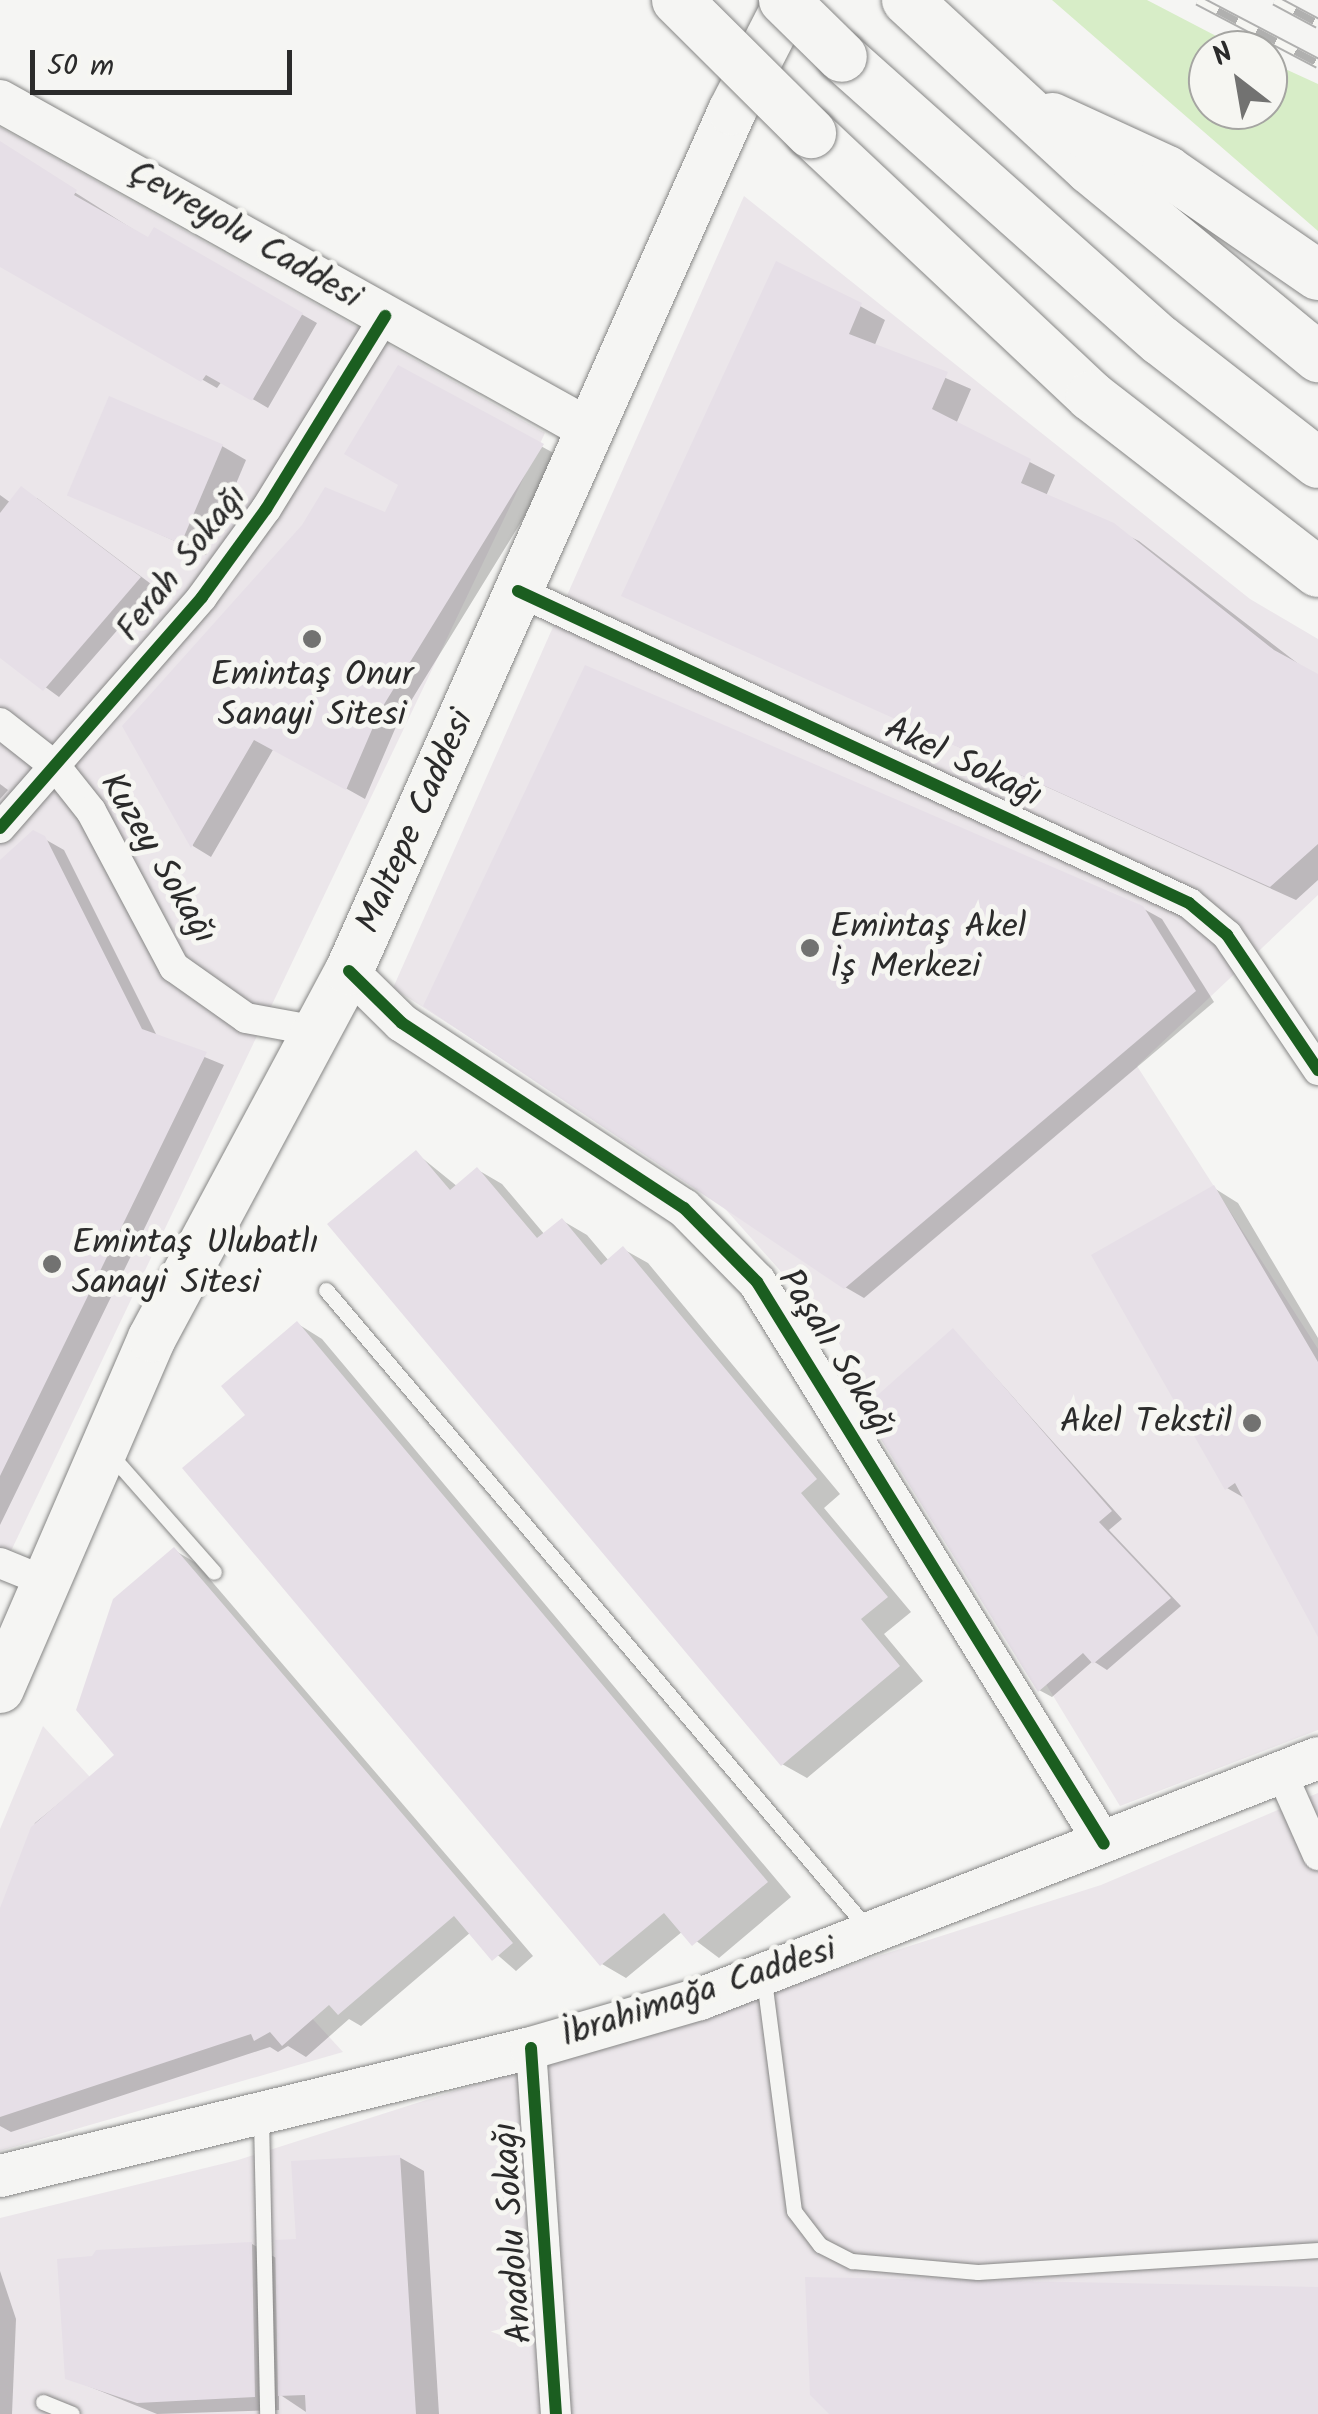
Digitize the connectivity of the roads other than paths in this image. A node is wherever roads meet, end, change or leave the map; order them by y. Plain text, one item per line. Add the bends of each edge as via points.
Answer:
1 (677, 0) edge
2 (787, 0) edge
3 (907, 0) edge
4 (0, 101) edge
5 (1016, 104) junction
6 (1318, 275) edge
7 (384, 316) junction
8 (1318, 356) edge
9 (592, 432) junction
10 (1318, 464) edge
11 (1318, 572) edge
12 (518, 591) junction
13 (0, 723) edge
14 (56, 767) junction
15 (0, 828) edge
16 (349, 972) junction
17 (317, 1031) junction
18 (1309, 1034) edge
19 (1318, 1070) edge
20 (326, 1290) dead end
21 (104, 1447) junction
22 (0, 1563) edge
23 (214, 1572) dead end
24 (44, 1581) junction
25 (0, 1690) edge
26 (1299, 1765) edge
27 (1104, 1844) junction
28 (1318, 1855) edge
29 (874, 1936) junction
30 (764, 1976) junction
31 (531, 2048) junction
32 (260, 2114) junction
33 (0, 2176) edge
34 (1318, 2250) edge
35 (44, 2402) dead end
36 (72, 2414) edge
37 (267, 2414) edge
38 (556, 2414) edge

1 - 11 highway, bridge via 1006,322
2 - 9 main road, Maltepe Caddesi
2 - 10 highway, bridge via 842,57 1160,340
3 - 5 highway
4 - 7 main road, Çevreyolu Caddesi
5 - 6 highway via 1168,171
5 - 8 highway
7 - 9 main road, Çevreyolu Caddesi
7 - 14 street, Ferah Sokağı via 266,509 202,597
9 - 12 main road, Maltepe Caddesi
12 - 16 main road, Maltepe Caddesi
12 - 18 street, Akel Sokağı via 1189,902 1227,935
13 - 14 street, Kuzey Sokağı
14 - 15 street, Ferah Sokağı
14 - 17 street, Kuzey Sokağı via 91,810 174,968 246,1018
16 - 17 main road, Maltepe Caddesi
16 - 27 street, Paşalı Sokağı via 402,1024 684,1208 757,1282
17 - 21 main road, Maltepe Caddesi via 152,1338
18 - 19 street, Akel Sokağı
20 - 29 lane
21 - 23 lane
21 - 24 main road, Maltepe Caddesi
22 - 24 street
24 - 25 main road, Maltepe Caddesi
26 - 27 main road, İbrahimağa Caddesi
26 - 28 street
27 - 29 main road, İbrahimağa Caddesi
29 - 30 main road, İbrahimağa Caddesi
30 - 31 main road, İbrahimağa Caddesi
30 - 34 lane via 794,2211 820,2245 852,2261 978,2272
31 - 32 main road, İbrahimağa Caddesi
31 - 38 street, Anadolu Sokağı
32 - 33 main road, İbrahimağa Caddesi
32 - 37 lane
35 - 36 lane

